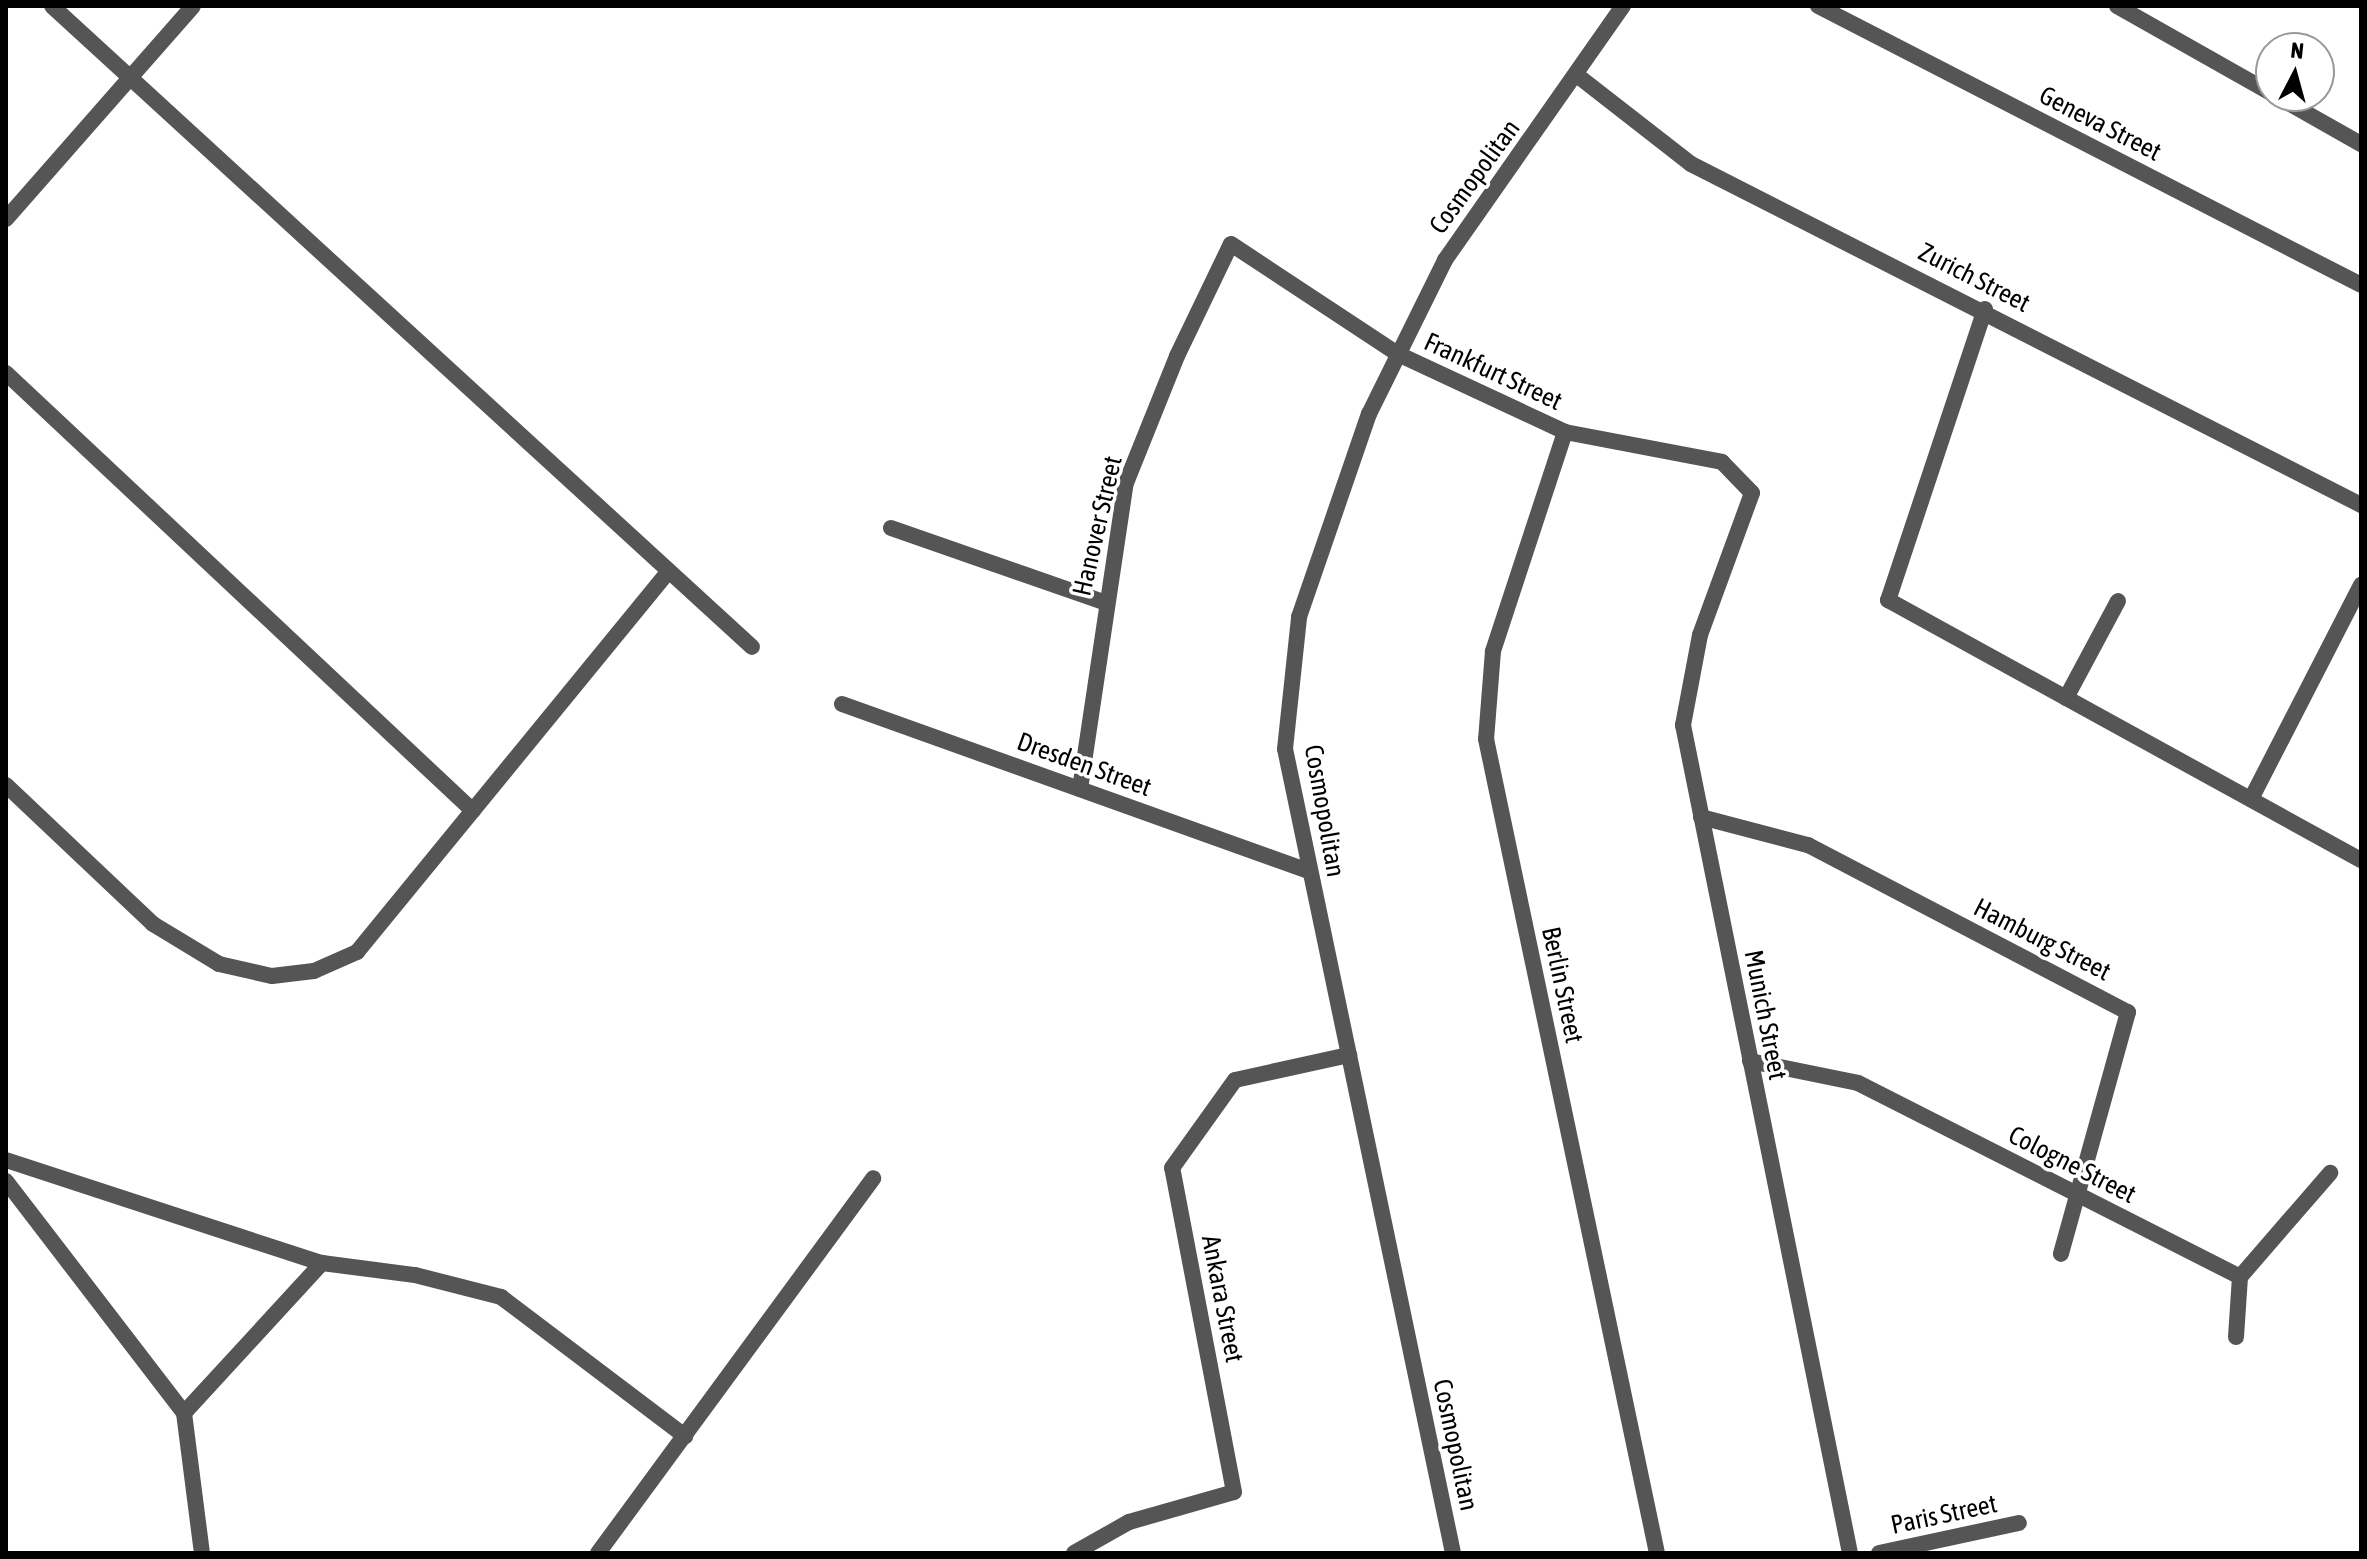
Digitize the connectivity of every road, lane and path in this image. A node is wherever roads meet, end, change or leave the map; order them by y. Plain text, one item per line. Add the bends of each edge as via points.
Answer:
1 (52, 6) edge
2 (193, 6) edge
3 (1623, 6) edge
4 (1818, 6) edge
5 (2117, 6) edge
6 (1578, 76) junction
7 (130, 78) junction
8 (2255, 85) edge
9 (2304, 112) edge
10 (2361, 144) edge
11 (6, 219) edge
12 (1231, 244) joint
13 (2361, 285) edge
14 (1985, 309) junction
15 (1398, 354) junction
16 (6, 373) edge
17 (1565, 432) junction
18 (1752, 493) joint
19 (2361, 505) edge
20 (891, 528) dead end
21 (669, 571) junction
22 (2361, 585) edge
23 (2118, 601) dead end
24 (1104, 602) junction
25 (752, 647) dead end
26 (2066, 698) junction
27 (842, 704) dead end
28 (6, 785) edge
29 (1080, 789) junction
30 (2251, 799) junction
31 (473, 811) junction
32 (1701, 817) junction
33 (2361, 860) edge
34 (1310, 872) junction
35 (1349, 1055) junction
36 (1750, 1061) junction
37 (6, 1160) edge
38 (2330, 1173) dead end
39 (873, 1178) dead end
40 (6, 1181) edge
41 (2077, 1195) junction
42 (2061, 1254) dead end
43 (322, 1263) junction
44 (2240, 1277) junction
45 (2236, 1337) dead end
46 (184, 1413) junction
47 (685, 1436) junction
48 (2019, 1523) dead end
49 (202, 1553) edge
50 (598, 1553) edge
51 (1074, 1553) edge
52 (1453, 1553) edge
53 (1657, 1553) edge
54 (1850, 1553) edge
55 (1879, 1553) edge

1 - 7 street
2 - 7 street
3 - 6 street, Cosmopolitan
4 - 13 street, Geneva Street
5 - 8 street
6 - 14 street, Zurich Street via 1691,164
6 - 15 street, Cosmopolitan via 1445,260
7 - 11 street
7 - 21 street
9 - 10 street
12 - 15 street, Frankfurt Street
12 - 24 street, Hanover Street via 1177,356 1126,483
14 - 19 street, Zurich Street
14 - 26 street via 1888,600
15 - 17 street, Frankfurt Street
15 - 34 street, Cosmopolitan via 1369,414 1299,617 1285,749
16 - 31 street
17 - 18 street, Frankfurt Street via 1722,462
17 - 53 street, Berlin Street via 1493,651 1486,739
18 - 32 street, Munich Street via 1700,635 1683,725
20 - 24 street
21 - 25 street
21 - 31 street
22 - 30 street
23 - 26 street
24 - 29 street, Hanover Street
26 - 30 street
27 - 29 street, Dresden Street
28 - 31 street via 153,924 219,964 272,976 314,971 357,952
29 - 34 street, Dresden Street
30 - 33 street
32 - 36 street, Munich Street
32 - 41 street, Hamburg Street via 1808,845 2128,1012
34 - 35 street, Cosmopolitan
35 - 51 street, Ankara Street via 1235,1080 1172,1168 1234,1492 1129,1522
35 - 52 street, Cosmopolitan
36 - 41 street, Cologne Street via 1858,1083
36 - 54 street, Munich Street
37 - 43 street
38 - 44 street
39 - 47 street
40 - 46 street
41 - 42 street, Hamburg Street
41 - 44 street, Cologne Street
43 - 46 street
43 - 47 street via 415,1275 501,1297
44 - 45 street
46 - 49 street
47 - 50 street
48 - 55 street, Paris Street

